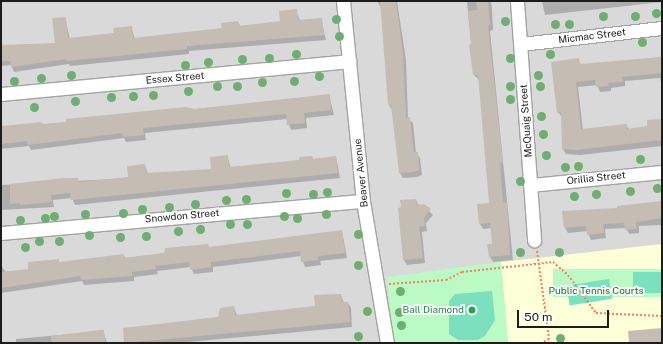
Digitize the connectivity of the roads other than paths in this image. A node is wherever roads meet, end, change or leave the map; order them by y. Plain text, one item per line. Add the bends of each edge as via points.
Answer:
1 (343, 1) edge
2 (517, 1) edge
3 (662, 28) edge
4 (521, 44) junction
5 (349, 61) junction
6 (1, 94) edge
7 (662, 172) edge
8 (531, 185) junction
9 (364, 201) junction
10 (1, 233) edge
11 (534, 240) road end
12 (387, 343) edge

1 - 5 street, Beaver Avenue
2 - 4 street, McQuaig Street
3 - 4 street, Micmac Street
4 - 8 street, McQuaig Street
5 - 6 street, Essex Street
5 - 9 street, Beaver Avenue
7 - 8 street, Orillia Street
8 - 11 street, McQuaig Street
9 - 10 street, Snowdon Street
9 - 12 street, Beaver Avenue

